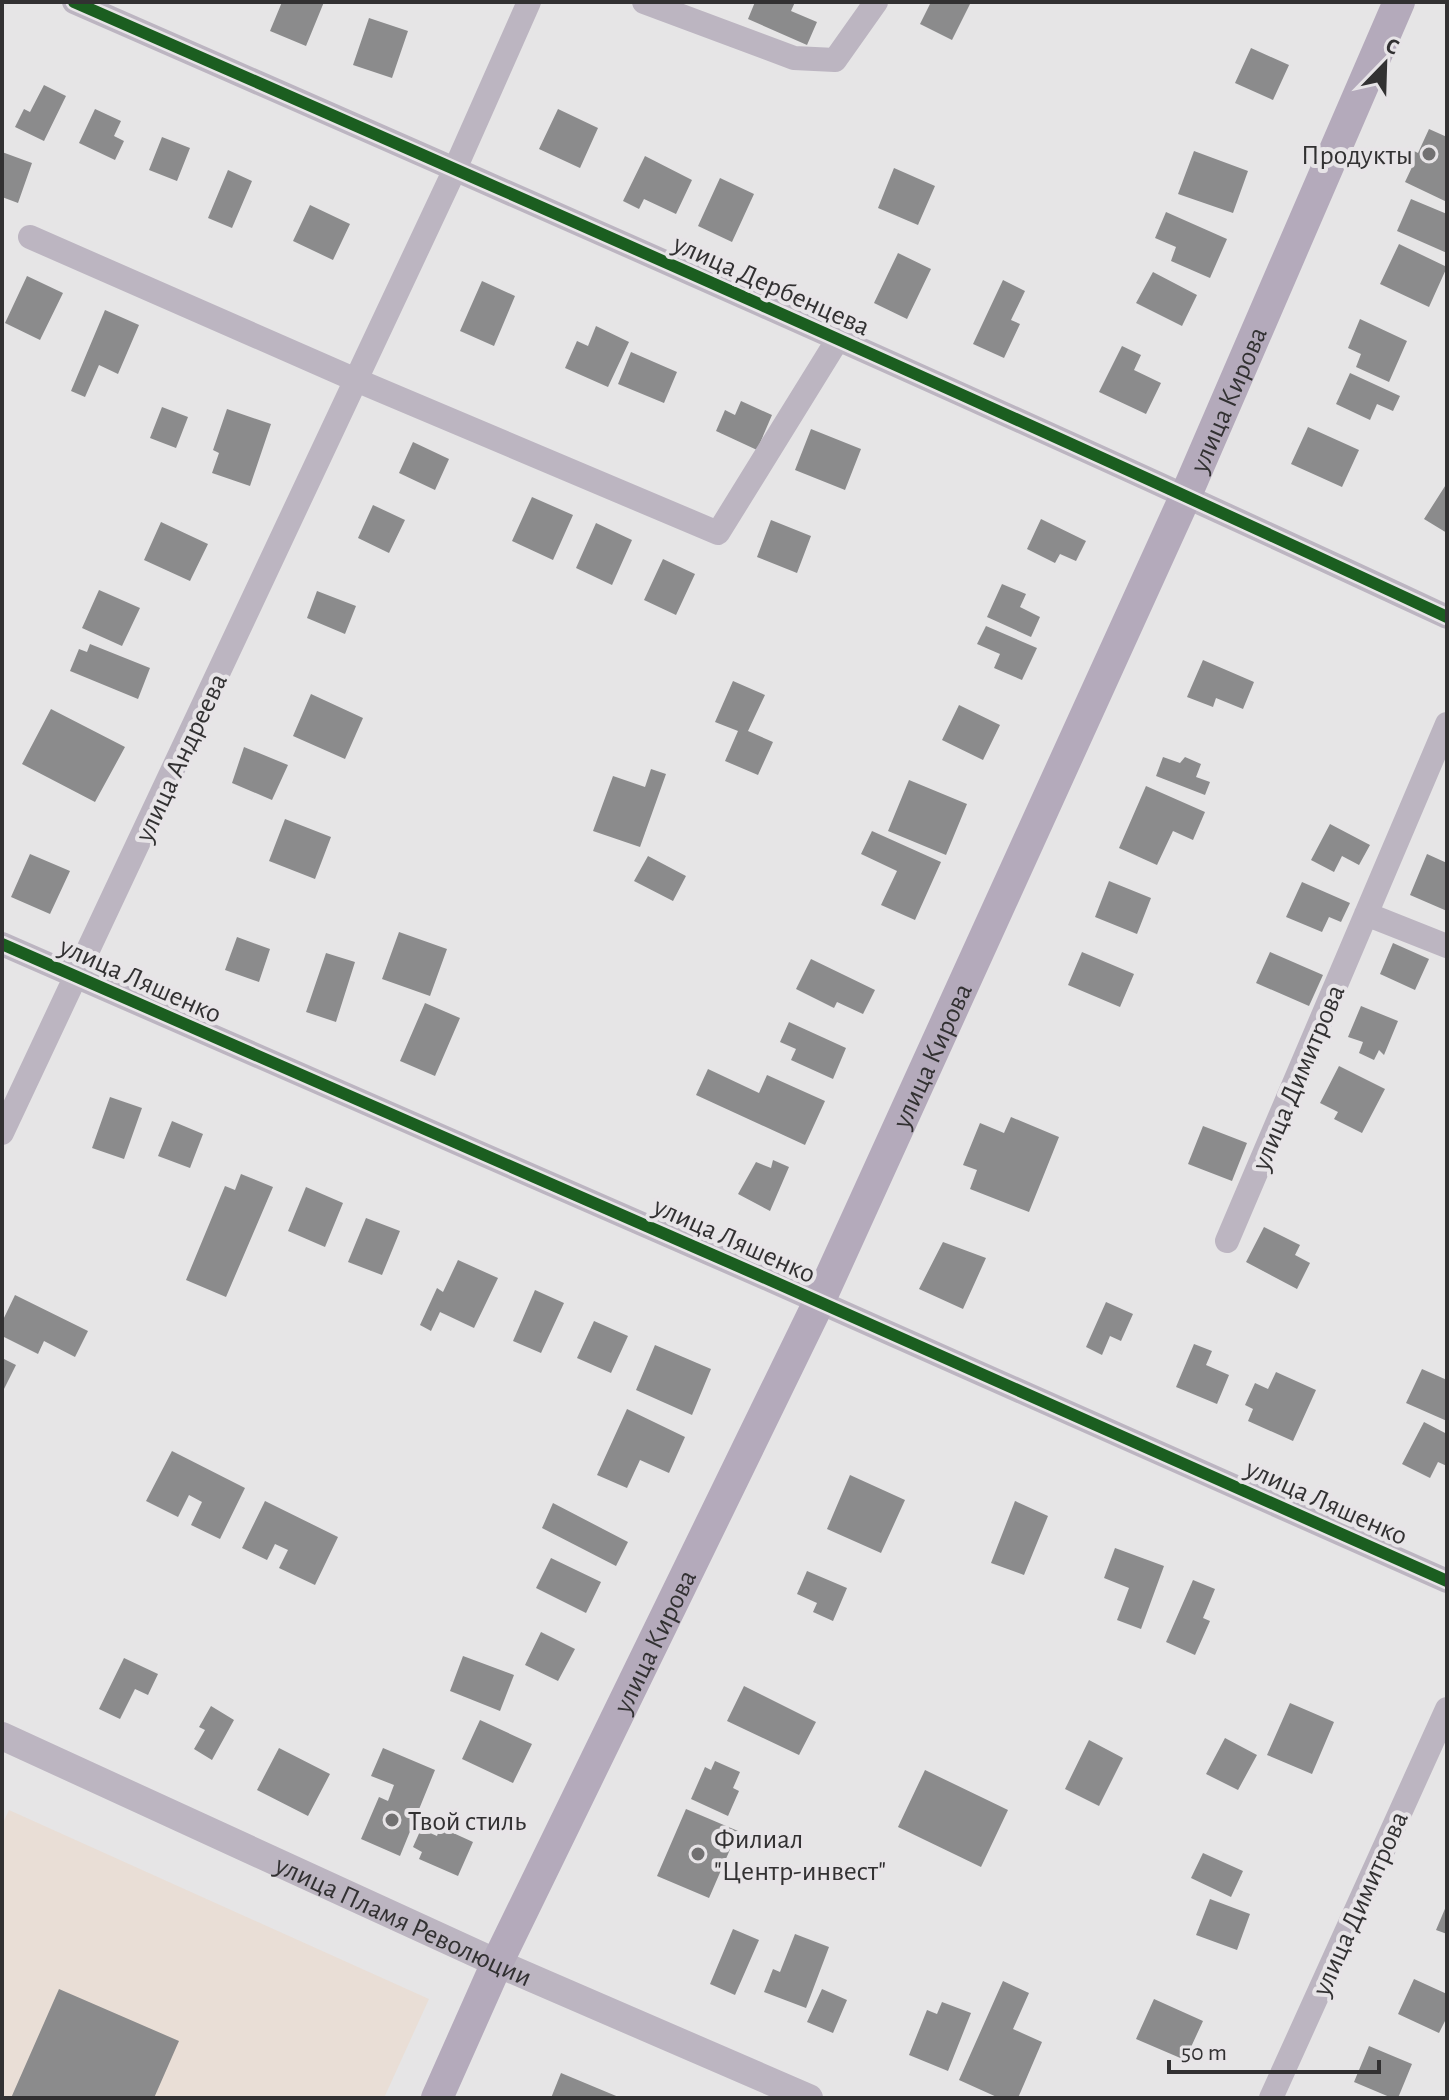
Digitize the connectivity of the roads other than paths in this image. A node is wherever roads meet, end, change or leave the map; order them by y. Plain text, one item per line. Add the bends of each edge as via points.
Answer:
1 (74, 2) edge
2 (529, 2) edge
3 (644, 2) edge
4 (876, 2) edge
5 (1399, 2) edge
6 (455, 169) junction
7 (30, 237) dead end
8 (838, 339) junction
9 (356, 380) junction
10 (1186, 495) junction
11 (1447, 617) edge
12 (1447, 724) edge
13 (1366, 914) junction
14 (2, 944) edge
15 (1447, 946) edge
16 (76, 977) junction
17 (2, 1133) edge
18 (1227, 1241) dead end
19 (819, 1302) junction
20 (1447, 1581) edge
21 (1447, 1709) edge
22 (2, 1736) edge
23 (497, 1963) junction
24 (437, 2098) edge
25 (809, 2098) edge
26 (1271, 2098) edge

1 - 6 street, улица Дербенцева
2 - 6 street, улица Андреева
3 - 4 street via 794,58 835,60
5 - 10 main road, улица Кирова
6 - 8 street, улица Дербенцева
6 - 9 street, улица Андреева
7 - 9 street
8 - 9 street, улица Дербенцева via 718,533
8 - 10 street, улица Дербенцева
9 - 16 street, улица Андреева
10 - 11 street, улица Дербенцева
10 - 19 main road, улица Кирова
12 - 13 street, улица Димитрова
13 - 15 street
13 - 18 street, улица Димитрова
14 - 16 street, улица Ляшенко
16 - 17 street, улица Андреева
16 - 19 street, улица Ляшенко
19 - 20 street, улица Ляшенко
19 - 23 main road, улица Кирова
21 - 26 street, улица Димитрова
22 - 23 street, улица Пламя Революции
23 - 24 main road, улица Кирова
23 - 25 street, улица Пламя Революции

